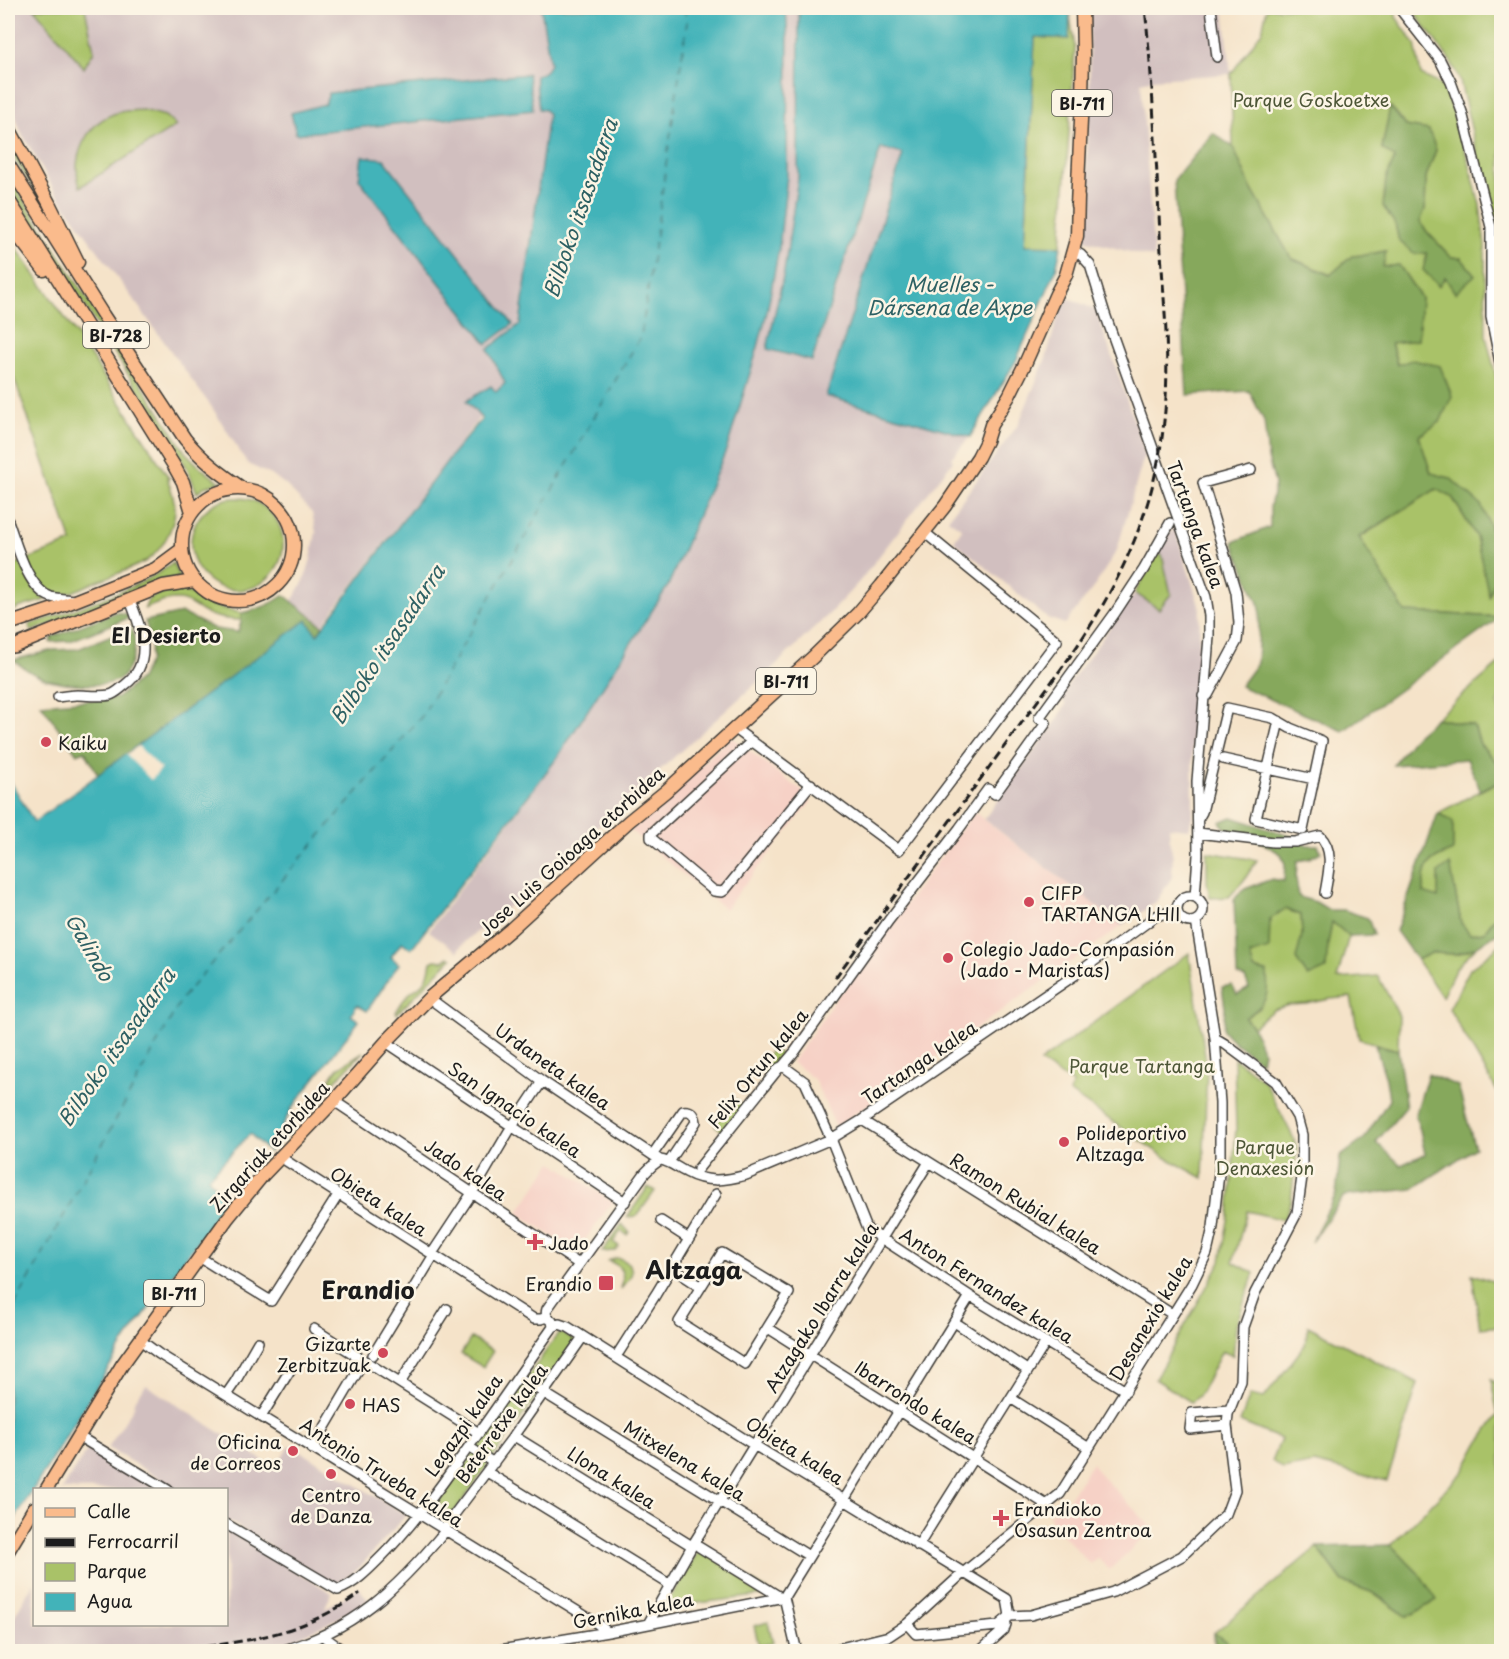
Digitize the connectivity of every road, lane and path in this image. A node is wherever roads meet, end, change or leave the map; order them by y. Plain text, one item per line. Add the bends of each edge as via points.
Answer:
1 (9, 8) edge
2 (1082, 8) edge
3 (1211, 8) edge
4 (1399, 8) edge
5 (8, 16) edge
6 (1217, 57) dead end
7 (8, 126) edge
8 (8, 164) edge
9 (1078, 197) junction
10 (8, 199) edge
11 (8, 223) edge
12 (1074, 251) junction
13 (1056, 294) junction
14 (103, 315) junction
15 (85, 323) junction
16 (1502, 373) edge
17 (1251, 470) dead end
18 (243, 489) junction
19 (192, 512) junction
20 (8, 521) edge
21 (1170, 523) dead end
22 (924, 532) junction
23 (182, 549) junction
24 (194, 581) junction
25 (77, 600) junction
26 (129, 600) junction
27 (8, 624) edge
28 (11, 647) edge
29 (1203, 696) junction
30 (58, 697) dead end
31 (1279, 721) junction
32 (734, 728) junction
33 (752, 741) junction
34 (1224, 759) dead end
35 (1268, 769) junction
36 (1314, 779) junction
37 (811, 784) junction
38 (1197, 821) junction
39 (1198, 833) junction
40 (1325, 893) dead end
41 (1195, 897) junction
42 (1177, 910) junction
43 (1196, 921) junction
44 (429, 998) junction
45 (1215, 1038) junction
46 (386, 1042) junction
47 (783, 1066) junction
48 (541, 1083) dead end
49 (334, 1101) junction
50 (862, 1120) junction
51 (515, 1122) dead end
52 (509, 1131) dead end
53 (831, 1139) junction
54 (661, 1158) junction
55 (283, 1159) junction
56 (929, 1162) junction
57 (698, 1169) dead end
58 (476, 1187) dead end
59 (716, 1194) dead end
60 (338, 1195) junction
61 (470, 1196) dead end
62 (625, 1202) junction
63 (662, 1221) dead end
64 (689, 1239) junction
65 (883, 1239) junction
66 (199, 1257) junction
67 (579, 1264) junction
68 (672, 1268) junction
69 (701, 1287) junction
70 (969, 1296) junction
71 (447, 1310) dead end
72 (1172, 1314) junction
73 (551, 1322) junction
74 (959, 1326) dead end
75 (768, 1328) junction
76 (314, 1329) dead end
77 (140, 1340) junction
78 (580, 1341) dead end
79 (258, 1342) dead end
80 (1046, 1342) junction
81 (619, 1352) dead end
82 (811, 1355) junction
83 (369, 1358) junction
84 (292, 1367) dead end
85 (1024, 1368) dead end
86 (523, 1380) dead end
87 (400, 1383) junction
88 (1126, 1391) junction
89 (544, 1393) junction
90 (225, 1395) junction
91 (1011, 1398) junction
92 (898, 1410) junction
93 (1229, 1410) junction
94 (261, 1417) junction
95 (1227, 1425) junction
96 (479, 1433) junction
97 (514, 1436) junction
98 (78, 1437) junction
99 (754, 1445) junction
100 (1089, 1448) junction
101 (312, 1449) junction
102 (472, 1449) dead end
103 (973, 1458) junction
104 (494, 1463) junction
105 (487, 1472) junction
106 (47, 1488) edge
107 (165, 1488) edge
108 (720, 1500) junction
109 (844, 1500) junction
110 (1047, 1505) junction
111 (33, 1510) edge
112 (419, 1514) junction
113 (228, 1525) edge
114 (446, 1527) junction
115 (696, 1546) junction
116 (918, 1546) junction
117 (8, 1551) edge
118 (809, 1556) junction
119 (963, 1573) junction
120 (669, 1584) junction
121 (781, 1596) junction
122 (1010, 1616) junction
123 (648, 1624) junction
124 (908, 1624) junction
125 (608, 1632) junction
126 (323, 1636) junction
127 (278, 1652) edge
128 (345, 1652) edge
129 (488, 1652) edge
130 (797, 1652) edge
131 (824, 1652) edge
132 (979, 1652) edge

1 - 5 street
2 - 9 main road, BI-711
3 - 6 street
4 - 16 street via 1440,60 1462,112 1491,227 1491,317
7 - 14 main road
8 - 14 main road, BI-728
9 - 12 main road, Jose Luis Goioaga etorbidea / BI-711
9 - 13 main road, BI-711
10 - 15 main road, BI-728
11 - 15 main road
12 - 13 main road, Jose Luis Goioaga etorbidea / BI-711
12 - 29 street, Tartanga kalea via 1090,265 1206,597 1209,637
13 - 22 main road, Jose Luis Goioaga etorbidea / BI-711 via 978,457
14 - 18 main road, BI-728 via 197,454
15 - 19 main road, BI-728 via 173,464
17 - 29 street via 1203,483 1236,592 1239,623 1237,641 1208,695
18 - 19 main road via 223,490
18 - 24 main road, BI-728 via 276,503 287,518 294,536 294,554 288,571 277,586 244,601 217,597
19 - 23 main road via 184,530
20 - 25 street via 36,585 51,597
21 - 47 street, Felix Ortun kalea via 1144,570 1039,718 1046,723 995,794 987,789
22 - 32 main road, Jose Luis Goioaga etorbidea / BI-711 via 858,613
22 - 37 street via 1057,641 900,850
23 - 24 main road via 185,566
23 - 25 main road via 155,569
24 - 26 main road via 162,586
25 - 27 main road
26 - 28 main road
26 - 30 street via 144,644 135,674 111,695
29 - 38 street, Tartanga kalea
31 - 35 street
31 - 36 street via 1322,741
31 - 38 street via 1227,708
32 - 33 street
32 - 44 main road, Jose Luis Goioaga etorbidea / BI-711
33 - 37 street
33 - 37 street via 651,834 651,838 718,893 725,890
34 - 35 street
35 - 36 street
35 - 36 street via 1256,819 1303,830
38 - 39 street, Tartanga kalea
39 - 40 street via 1273,842 1320,836 1329,851
39 - 41 street, Tartanga kalea
41 - 42 street via 1182,898
41 - 43 street via 1202,903 1203,911
42 - 43 street via 1183,921
42 - 50 street, Tartanga kalea via 1156,916
43 - 45 street, Desanexio kalea
44 - 46 main road, BI-711
44 - 54 street, Urdaneta kalea via 542,1081
45 - 72 street, Desanexio kalea via 1220,1164 1213,1227 1207,1253
45 - 93 street via 1276,1082 1297,1117 1302,1135 1297,1213 1246,1318 1241,1381
46 - 49 main road, Zirgariak etorbidea / BI-711
46 - 62 street, San Ignacio kalea
47 - 53 street, Anton Fernandez kalea via 805,1082
47 - 57 street, Felix Ortun kalea
48 - 51 street
49 - 55 main road, Zirgariak etorbidea / BI-711
49 - 67 street, Jado kalea
50 - 53 street, Tartanga kalea
50 - 56 street, Ramon Rubial kalea
52 - 58 street
53 - 54 street, Tartanga kalea via 733,1178 708,1180
53 - 65 street, Anton Fernandez kalea via 867,1229
54 - 54 street via 696,1122 692,1112 683,1111
54 - 62 street, Legazpi kalea
55 - 60 street, Obieta kalea
55 - 66 main road, Zirgariak etorbidea / BI-711 via 234,1210
56 - 65 street, Atzagako Ibarra kalea
56 - 72 street, Ramon Rubial kalea
59 - 64 street
60 - 66 street via 271,1301
60 - 73 street, Obieta kalea via 534,1319
61 - 83 street
62 - 67 street, Legazpi kalea
63 - 64 street
64 - 68 street
65 - 70 street, Anton Fernandez kalea
65 - 82 street, Atzagako Ibarra kalea
66 - 77 main road, Zirgariak etorbidea / BI-711
67 - 73 street, Legazpi kalea via 547,1309
68 - 69 street
68 - 81 street
69 - 75 street via 722,1253 789,1293
69 - 75 street via 679,1322 745,1364
70 - 80 street, Anton Fernandez kalea
70 - 92 street
71 - 87 street
72 - 88 street, Desanexio kalea
73 - 96 street, Legazpi kalea
73 - 99 street, Obieta kalea via 568,1327
74 - 85 street
75 - 82 street, Ibarrondo kalea
76 - 83 street
77 - 90 street, Antonio Trueba kalea
77 - 98 main road, Zirgariak etorbidea / BI-711
78 - 89 street, Beterretxe kalea
79 - 90 street
80 - 88 street, Anton Fernandez kalea
80 - 91 street
82 - 92 street, Ibarrondo kalea
82 - 99 street, Atzagako Ibarra kalea
83 - 87 street
83 - 101 street
84 - 94 street
86 - 89 street, Mitxelena kalea
87 - 96 street
88 - 100 street, Desanexio kalea
89 - 97 street, Beterretxe kalea
89 - 108 street, Mitxelena kalea
90 - 94 street, Antonio Trueba kalea
91 - 100 street
91 - 103 street
92 - 103 street, Ibarrondo kalea
92 - 109 street
93 - 95 street
93 - 95 street via 1192,1413 1190,1429
94 - 101 street, Antonio Trueba kalea
95 - 122 street via 1235,1490 1226,1514 1182,1556 1113,1592 1031,1615
96 - 112 street, Legazpi kalea
97 - 104 street, Beterretxe kalea
97 - 115 street, Llona kalea
98 - 106 main road, Zirgariak etorbidea / BI-711
98 - 107 street
99 - 108 street, Atzagako Ibarra kalea
99 - 109 street, Obieta kalea
100 - 110 street, Desanexio kalea via 1060,1494
101 - 112 street, Antonio Trueba kalea
102 - 104 street
103 - 110 street, Ibarrondo kalea
103 - 116 street
104 - 105 street, Beterretxe kalea
105 - 114 street, Beterretxe kalea
105 - 120 street
108 - 115 street, Atzagako Ibarra kalea
108 - 118 street, Mitxelena kalea
109 - 116 street, Obieta kalea
109 - 118 street
110 - 119 street, Desanexio kalea
111 - 117 main road
112 - 113 street, Legazpi kalea via 372,1566 338,1590
112 - 114 street, Antonio Trueba kalea
114 - 125 street, Antonio Trueba kalea
114 - 126 street, Beterretxe kalea via 398,1584 352,1620
115 - 120 street, Atzagako Ibarra kalea
115 - 121 street, Llona kalea
116 - 119 street, Obieta kalea
118 - 121 street
119 - 122 street, Obieta kalea via 1006,1599
119 - 124 street, Desanexio kalea
120 - 123 street, Atzagako Ibarra kalea
121 - 123 street, Gernika kalea
121 - 130 street
122 - 124 street via 998,1626 916,1634
122 - 132 street via 1004,1630
123 - 125 street, Gernika kalea
124 - 131 street, Desanexio kalea via 889,1636
125 - 129 street, Gernika kalea
126 - 127 street, Beterretxe kalea
126 - 128 street

